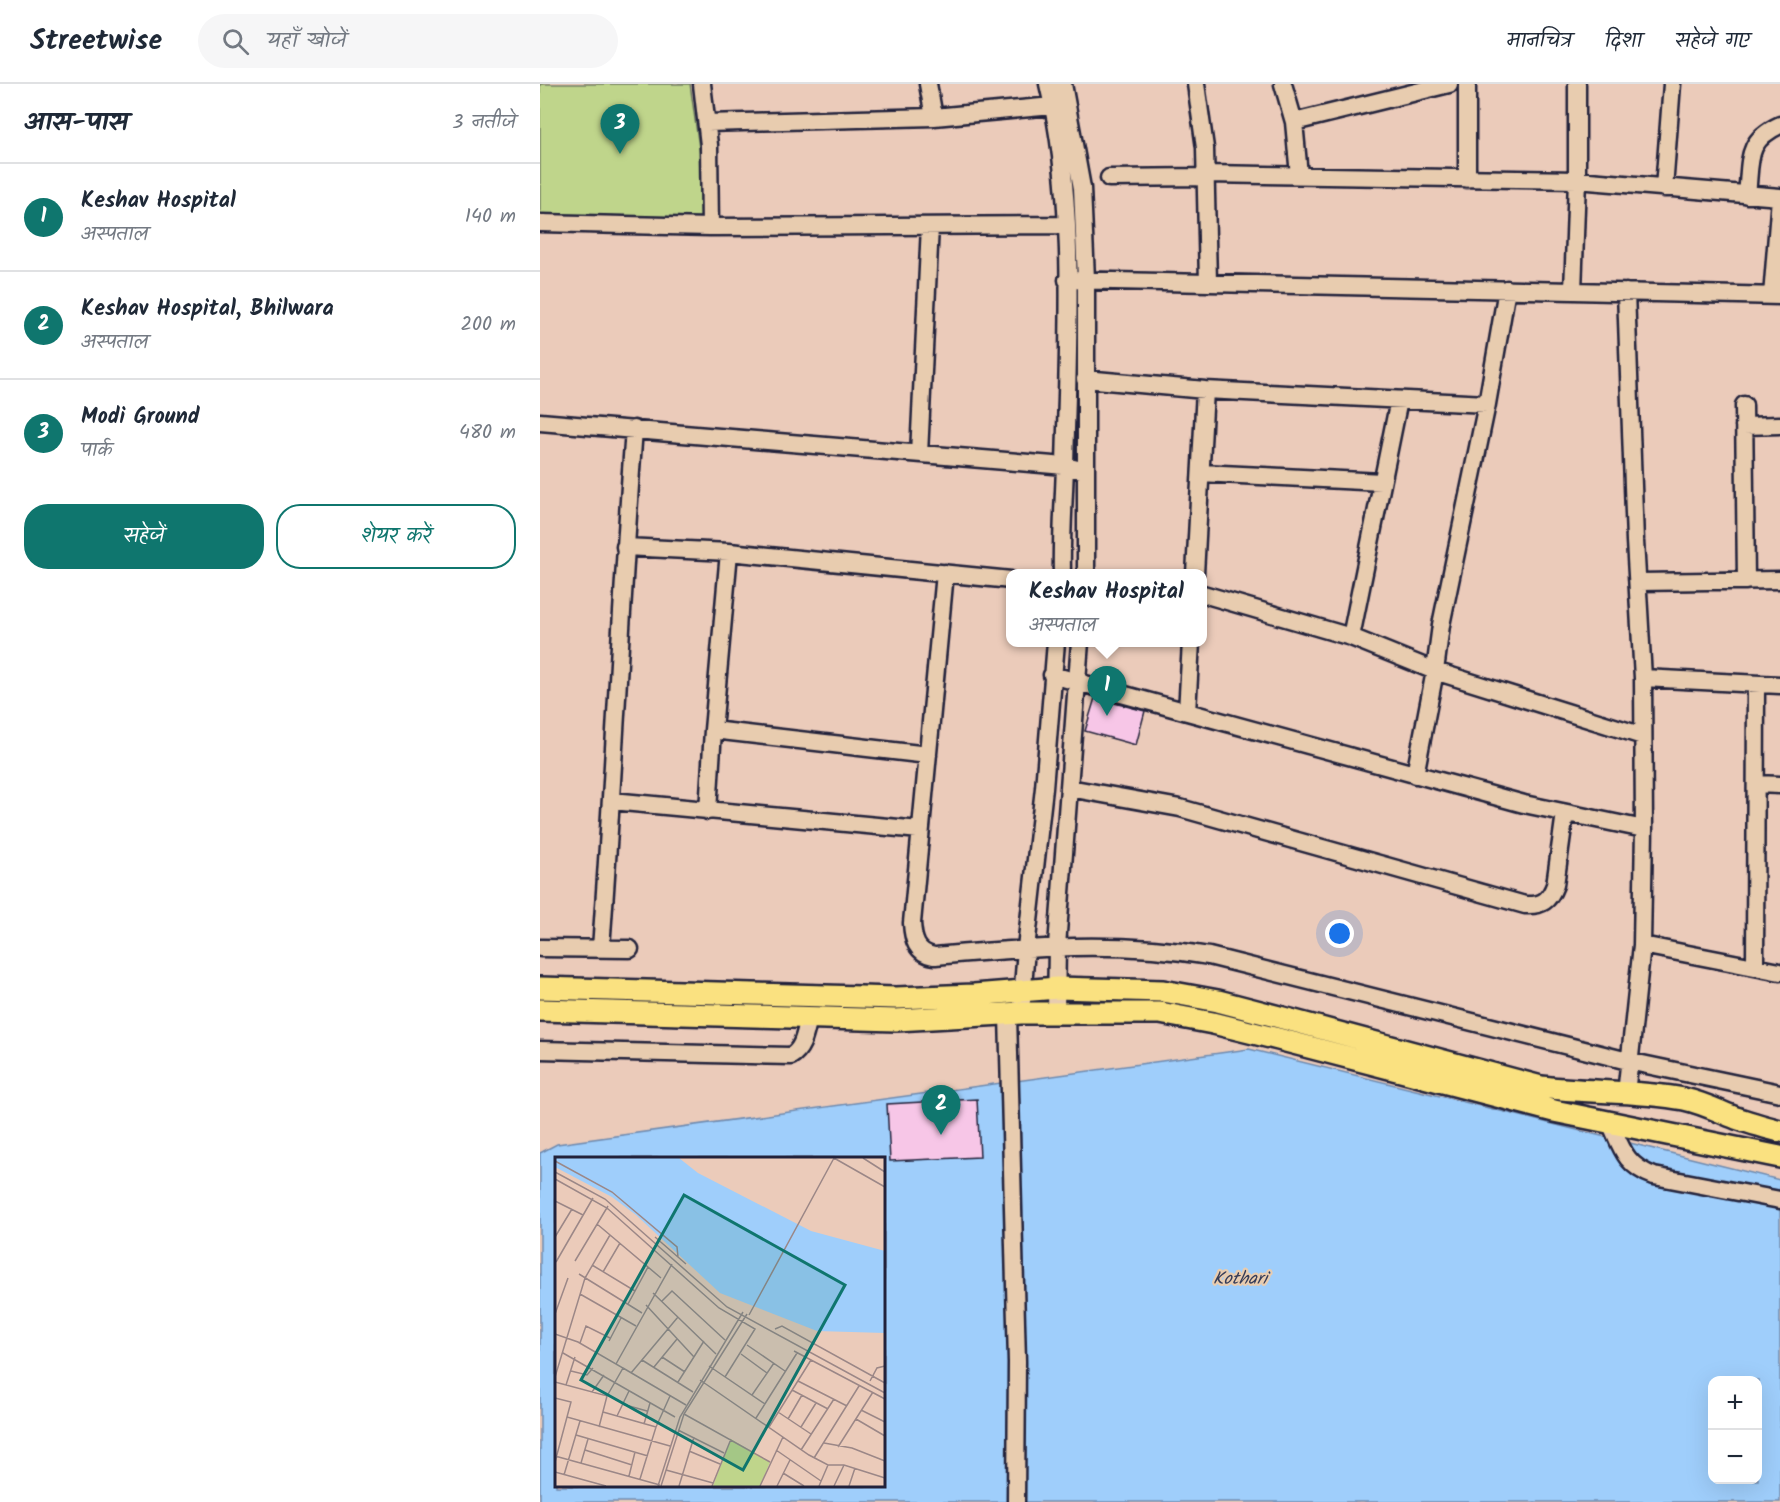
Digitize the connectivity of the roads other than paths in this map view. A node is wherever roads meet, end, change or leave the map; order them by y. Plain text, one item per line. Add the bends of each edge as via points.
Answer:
1 (702, 84) edge
2 (928, 84) edge
3 (1048, 84) edge
4 (1063, 84) edge
5 (1196, 84) edge
6 (1283, 84) edge
7 (1449, 84) edge
8 (1467, 84) edge
9 (1577, 84) edge
10 (1672, 84) edge
11 (1053, 106) junction
12 (934, 117) junction
13 (1293, 122) junction
14 (707, 123) junction
15 (1780, 125) edge
16 (1207, 174) junction
17 (1299, 175) junction
18 (1109, 178) dead end
19 (1467, 179) junction
20 (1577, 180) junction
21 (1664, 188) junction
22 (1747, 195) junction
23 (1780, 197) edge
24 (540, 224) edge
25 (1066, 225) junction
26 (930, 226) junction
27 (710, 227) junction
28 (1086, 279) junction
29 (1067, 280) junction
30 (1208, 283) junction
31 (1507, 289) junction
32 (1573, 291) junction
33 (1626, 292) junction
34 (1776, 296) edge
35 (1085, 379) junction
36 (1205, 390) junction
37 (1399, 400) junction
38 (1487, 404) junction
39 (1744, 405) dead end
40 (540, 422) edge
41 (1780, 425) edge
42 (1744, 426) junction
43 (634, 429) junction
44 (919, 454) junction
45 (1065, 466) junction
46 (1086, 471) junction
47 (1201, 473) junction
48 (1382, 482) junction
49 (625, 547) junction
50 (729, 552) junction
51 (1062, 569) edge
52 (1086, 569) edge
53 (1195, 569) edge
54 (945, 573) junction
55 (1006, 579) edge
56 (1780, 580) edge
57 (1746, 581) junction
58 (1638, 582) junction
59 (1207, 595) edge
60 (1351, 637) junction
61 (1055, 647) edge
62 (1079, 647) edge
63 (1191, 647) edge
64 (1435, 671) junction
65 (1052, 675) junction
66 (1643, 678) junction
67 (1076, 681) junction
68 (1756, 684) junction
69 (1780, 685) edge
70 (1188, 712) junction
71 (713, 730) junction
72 (1643, 736) junction
73 (927, 755) junction
74 (1415, 775) junction
75 (1756, 784) junction
76 (1780, 785) edge
77 (1069, 788) junction
78 (612, 801) junction
79 (708, 811) junction
80 (1565, 813) junction
81 (1644, 829) junction
82 (920, 830) junction
83 (1642, 945) junction
84 (1057, 946) junction
85 (540, 948) edge
86 (601, 948) junction
87 (1026, 948) junction
88 (630, 949) dead end
89 (1755, 968) junction
90 (1780, 972) edge
91 (540, 988) edge
92 (1057, 988) junction
93 (1022, 990) junction
94 (540, 1010) edge
95 (1056, 1013) junction
96 (1015, 1014) junction
97 (809, 1018) junction
98 (540, 1050) edge
99 (1628, 1061) junction
100 (1780, 1093) edge
101 (1626, 1094) junction
102 (1610, 1122) junction
103 (1780, 1131) edge
104 (1780, 1157) edge
105 (1780, 1200) edge
106 (1016, 1502) edge

1 - 14 street
2 - 12 street
3 - 11 street
4 - 28 street via 1082,188
5 - 16 street
6 - 13 street
7 - 13 street
8 - 19 street
9 - 20 street
10 - 21 street
11 - 12 street
11 - 25 street
12 - 14 street
13 - 17 street
14 - 27 street
15 - 22 street via 1757,139
16 - 17 street
16 - 18 street
16 - 30 street
17 - 19 street
19 - 20 street
20 - 21 street
20 - 32 street
21 - 22 street
22 - 23 street
23 - 34 street
24 - 27 street
25 - 26 street
25 - 29 street
26 - 27 street
26 - 44 street
28 - 29 street
28 - 30 street
28 - 35 street
29 - 45 street
30 - 31 street
31 - 32 street
31 - 38 street
32 - 33 street
33 - 34 street
33 - 58 street
35 - 36 street
35 - 46 street
36 - 37 street
36 - 47 street
37 - 38 street
37 - 48 street
38 - 64 street
39 - 42 street
40 - 43 street
41 - 42 street
42 - 57 street
43 - 44 street
43 - 49 street
44 - 45 street
45 - 46 street
45 - 51 street
46 - 52 street
47 - 48 street
47 - 53 street
48 - 60 street
49 - 50 street
49 - 78 street
50 - 54 street
50 - 71 street
54 - 55 street
54 - 73 street
56 - 57 street
57 - 58 street
58 - 66 street
59 - 60 street
60 - 64 street
61 - 65 street
62 - 67 street
63 - 70 street
64 - 72 street
64 - 74 street
65 - 67 street
65 - 87 street
66 - 68 street
66 - 72 street
67 - 70 street
67 - 77 street
68 - 69 street
68 - 75 street
70 - 74 street
71 - 73 street
71 - 79 street
72 - 81 street
73 - 82 street
74 - 80 street
75 - 76 street
75 - 89 street
77 - 80 street via 1180,808 1536,905 1552,895 1556,885
77 - 84 street
78 - 79 street
78 - 86 street
79 - 82 street
80 - 81 street
81 - 83 street
82 - 87 street via 912,922 917,947 934,956
83 - 89 street
83 - 99 street
84 - 87 street
84 - 92 street
84 - 99 street via 1151,947 1209,956
85 - 86 street
86 - 88 street
87 - 93 street
89 - 90 street
91 - 93 main road via 896,998
92 - 93 main road
92 - 95 street
92 - 101 main road via 1163,991 1218,1001 1541,1087
93 - 96 street
94 - 97 main road
95 - 96 main road
95 - 102 main road via 1160,1013 1213,1023 1544,1109
96 - 97 main road via 896,1020
96 - 106 street
97 - 98 street via 802,1045 791,1056
99 - 100 street
99 - 101 street
101 - 103 main road via 1709,1105
102 - 104 main road
102 - 105 street via 1626,1156 1642,1172

